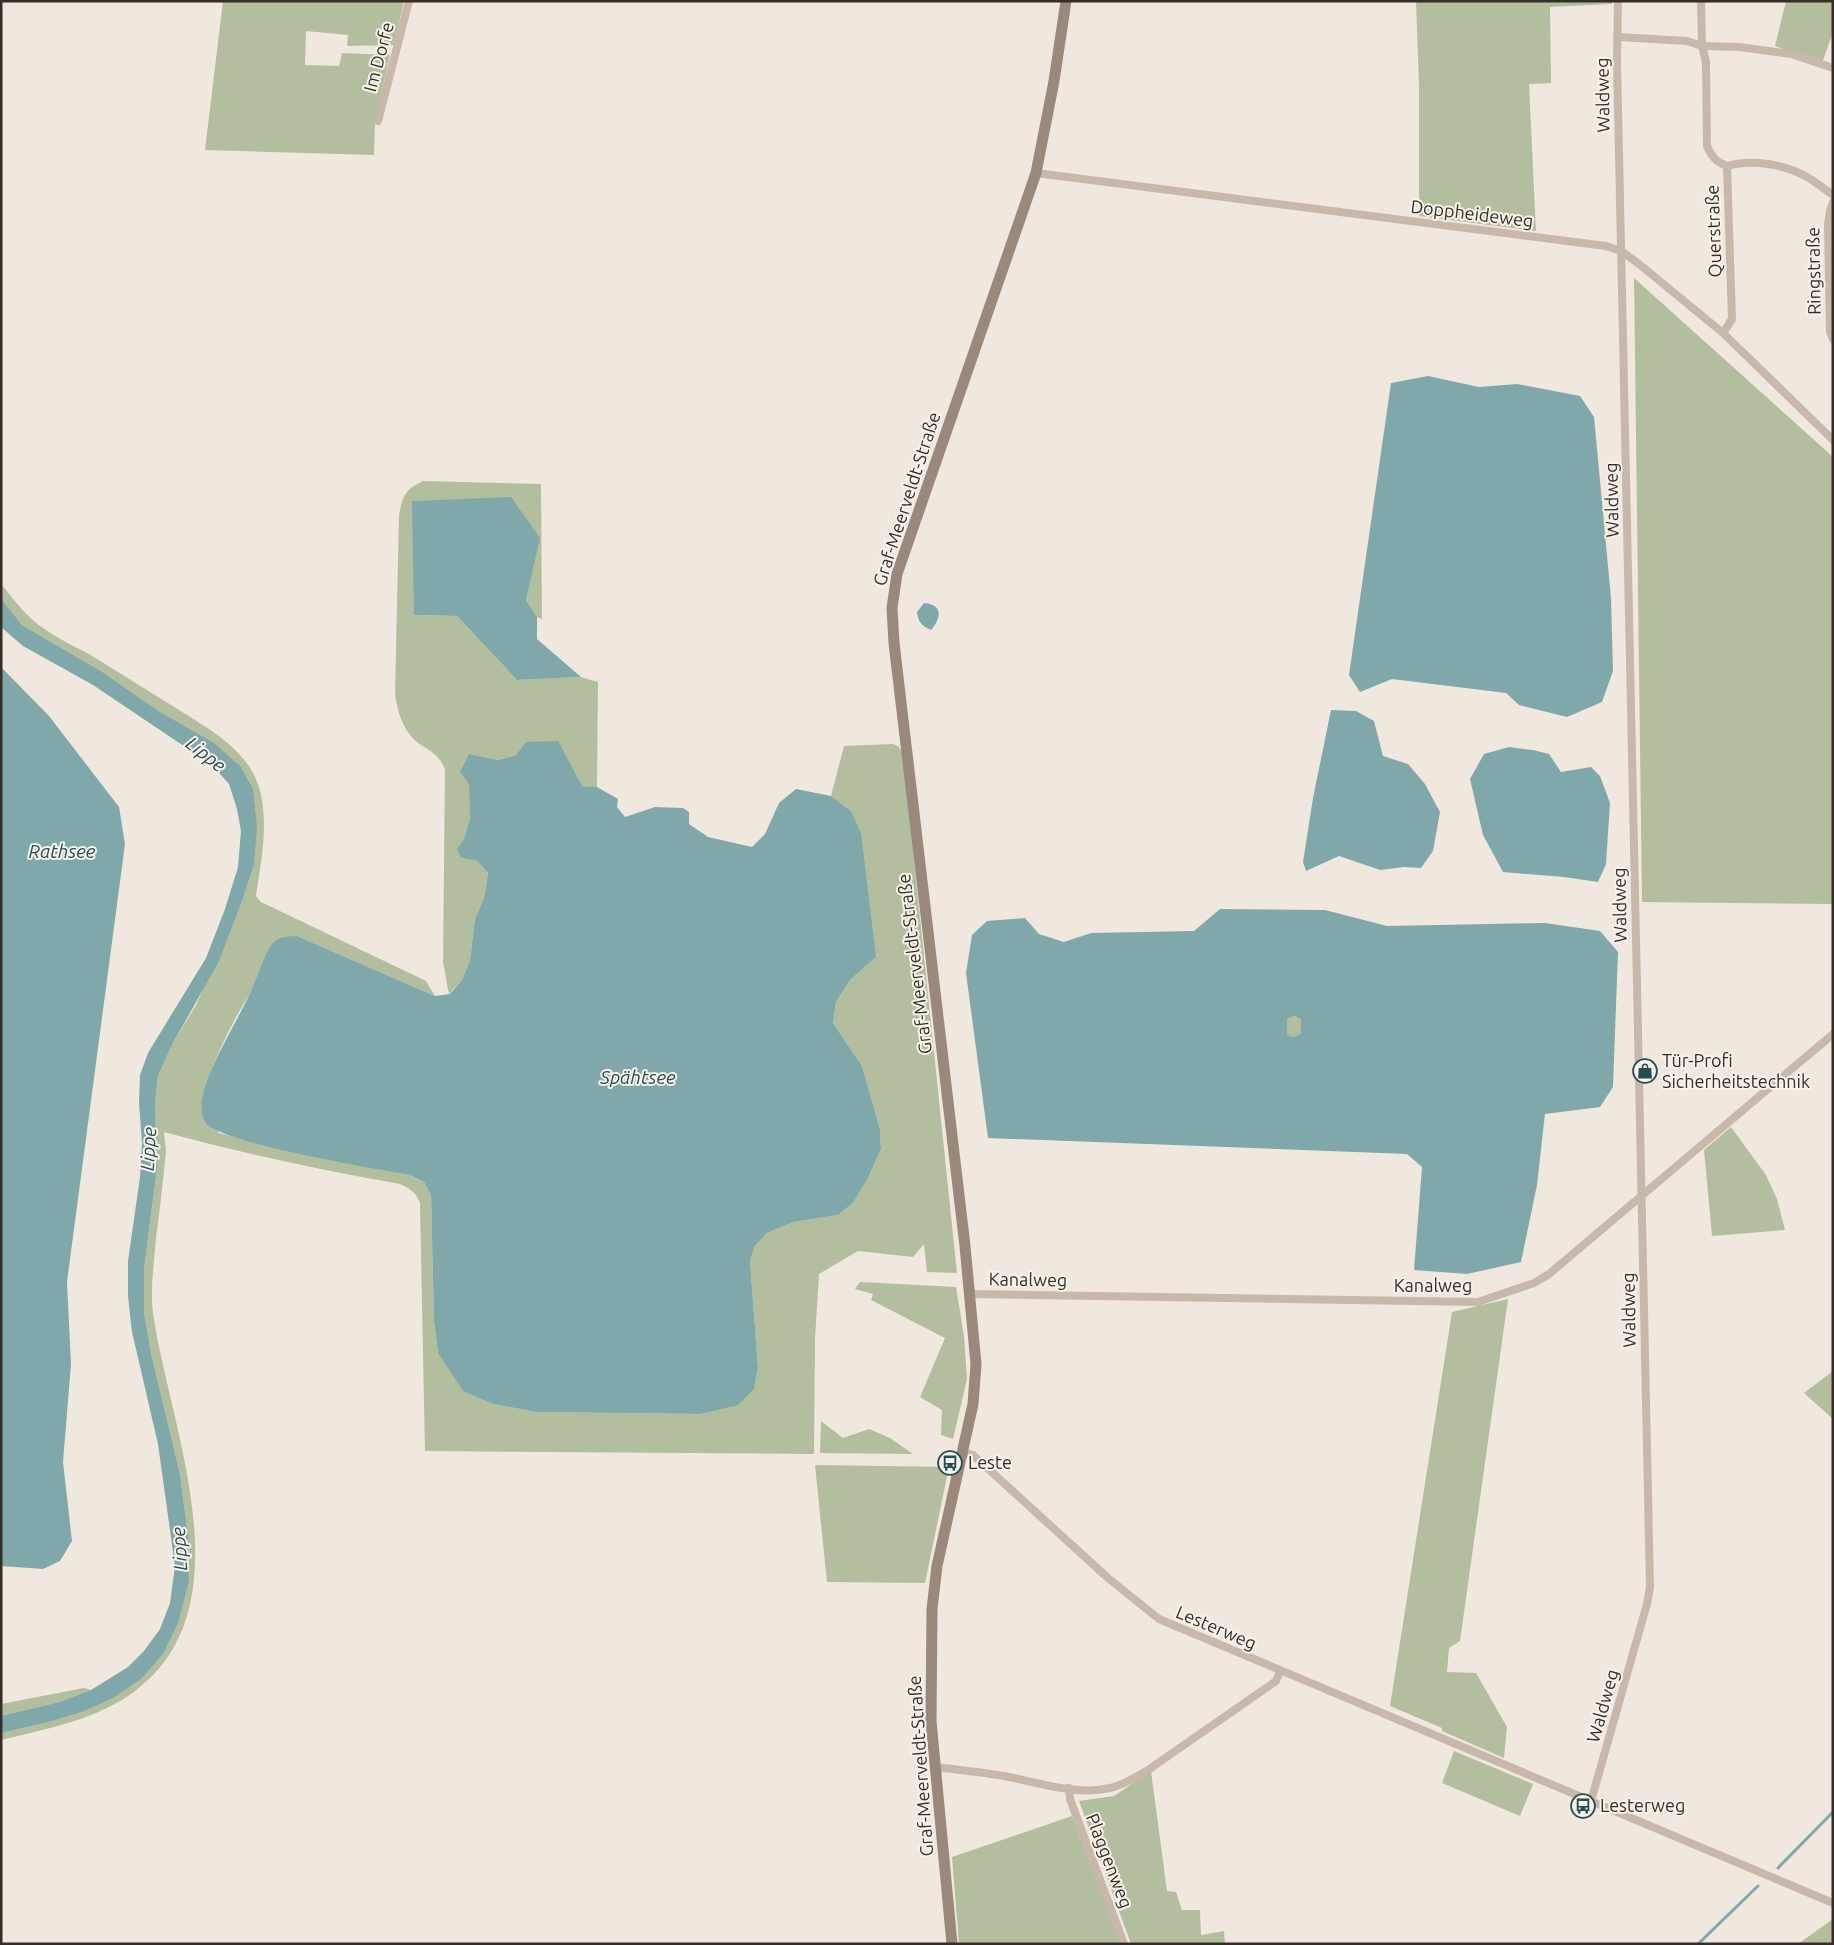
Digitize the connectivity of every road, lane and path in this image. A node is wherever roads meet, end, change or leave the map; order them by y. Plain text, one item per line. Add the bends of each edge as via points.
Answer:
1 (409, 1) edge
2 (1066, 1) edge
3 (1618, 1) edge
4 (1701, 1) edge
5 (1618, 37) junction
6 (1702, 46) junction
7 (1833, 68) edge
8 (378, 120) dead end
9 (1727, 166) junction
10 (1036, 173) junction
11 (1833, 195) edge
12 (1833, 202) edge
13 (1621, 251) junction
14 (1723, 333) junction
15 (1833, 339) edge
16 (1833, 440) edge
17 (1833, 1034) edge
18 (1642, 1195) junction
19 (969, 1294) junction
20 (963, 1452) junction
21 (1280, 1671) junction
22 (936, 1766) junction
23 (1069, 1788) junction
24 (1591, 1801) junction
25 (1833, 1903) edge
26 (952, 1944) edge
27 (1124, 1944) edge

1 - 8 street, Im Dorfe
2 - 10 main road, Graf-Meerveldt-Straße
3 - 5 street, Waldweg
4 - 6 street, Querstraße
5 - 6 street via 1687,41
5 - 13 street, Waldweg
6 - 7 street via 1791,54
6 - 9 street, Querstraße via 1706,62 1707,146 1715,160
9 - 11 street via 1740,162 1787,168
9 - 14 street, Querstraße via 1732,318
10 - 13 street, Doppheideweg via 1606,246
10 - 19 main road, Graf-Meerveldt-Straße via 897,574 892,608
12 - 15 street, Ringstraße via 1828,224 1830,332
13 - 14 street, Doppheideweg
13 - 18 street, Waldweg
14 - 16 street, Doppheideweg
17 - 18 street, Kanalweg
18 - 19 street, Kanalweg via 1549,1274 1534,1283 1478,1302
18 - 24 street, Waldweg via 1650,1587 1648,1604
19 - 20 main road, Graf-Meerveldt-Straße via 976,1379
20 - 21 street, Lesterweg via 973,1455 1108,1578 1159,1619
20 - 22 main road, Graf-Meerveldt-Straße via 934,1579 930,1695
21 - 23 street via 1276,1681 1131,1780 1110,1788
21 - 24 street, Lesterweg
22 - 23 street
22 - 26 main road, Graf-Meerveldt-Straße
23 - 27 street, Plaggenweg via 1070,1799
24 - 25 street, Lesterweg

